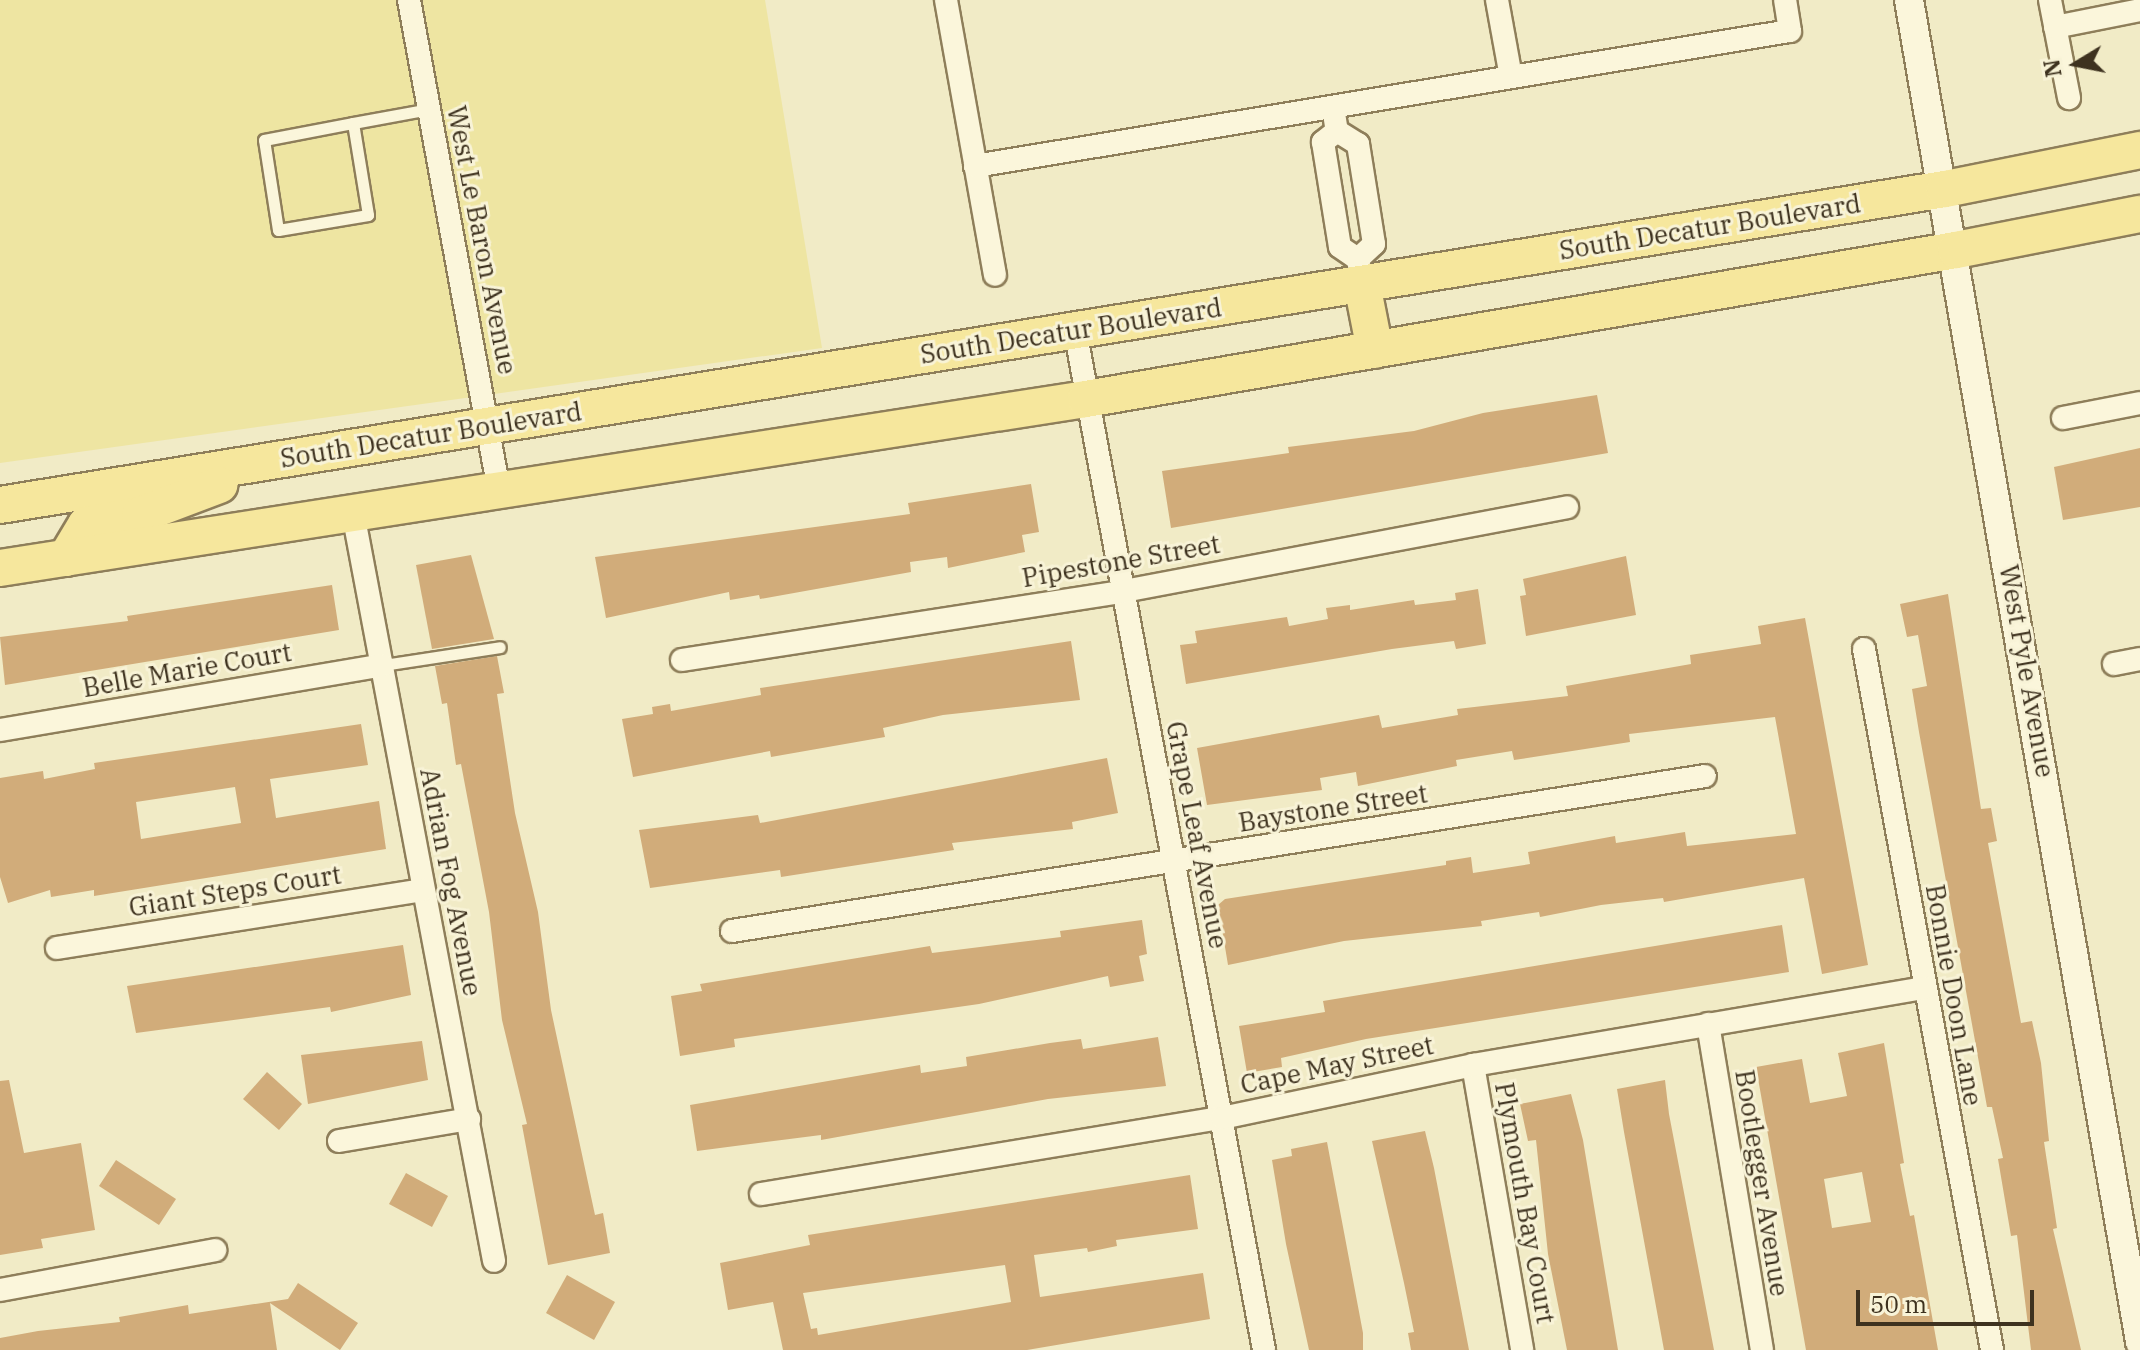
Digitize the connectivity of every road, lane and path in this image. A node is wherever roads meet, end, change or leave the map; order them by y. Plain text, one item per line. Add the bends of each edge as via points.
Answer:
1 (409, 0) edge
2 (946, 0) edge
3 (1497, 0) edge
4 (1785, 0) edge
5 (1909, 0) edge
6 (2050, 0) edge
7 (2140, 10) edge
8 (2055, 27) junction
9 (1511, 77) junction
10 (2069, 98) dead end
11 (1333, 107) junction
12 (429, 109) junction
13 (353, 123) junction
14 (1337, 131) junction
15 (2140, 150) edge
16 (975, 166) junction
17 (1945, 189) junction
18 (2140, 214) edge
19 (1956, 250) junction
20 (1360, 271) junction
21 (995, 275) dead end
22 (1075, 330) junction
23 (1375, 350) junction
24 (1086, 399) junction
25 (2140, 403) edge
26 (2063, 418) dead end
27 (488, 425) junction
28 (284, 460) junction
29 (499, 491) junction
30 (0, 505) edge
31 (1567, 507) dead end
32 (353, 513) junction
33 (66, 558) junction
34 (0, 568) edge
35 (1119, 592) junction
36 (500, 647) dead end
37 (1864, 649) dead end
38 (2140, 659) edge
39 (682, 660) dead end
40 (2114, 664) dead end
41 (383, 665) junction
42 (0, 730) edge
43 (1705, 776) dead end
44 (1175, 861) junction
45 (422, 890) junction
46 (732, 931) dead end
47 (57, 948) dead end
48 (1924, 988) junction
49 (1708, 1024) junction
50 (1473, 1065) junction
51 (1222, 1118) junction
52 (469, 1119) junction
53 (339, 1141) dead end
54 (761, 1194) dead end
55 (215, 1250) dead end
56 (494, 1261) dead end
57 (0, 1290) edge
58 (2140, 1342) edge
59 (1264, 1350) edge
60 (1522, 1350) edge
61 (1762, 1350) edge
62 (1992, 1350) edge

1 - 12 street, West Le Baron Avenue
2 - 16 street
3 - 9 street
4 - 9 street via 1790,31
5 - 17 street, West Pyle Avenue
6 - 8 street
7 - 8 street
8 - 10 street
9 - 11 street
11 - 14 street
11 - 16 street
12 - 13 lane
12 - 27 street, West Le Baron Avenue
13 - 13 lane via 264,140 278,230 368,215
14 - 20 street via 1323,142 1340,247
14 - 20 street via 1358,144 1374,244
15 - 17 main road, South Decatur Boulevard
16 - 21 street
17 - 19 street, West Pyle Avenue
17 - 20 main road, South Decatur Boulevard
18 - 19 main road
19 - 23 main road
19 - 58 street, West Pyle Avenue
20 - 22 main road, South Decatur Boulevard
20 - 23 main road
22 - 24 street, Grape Leaf Avenue
22 - 27 main road, South Decatur Boulevard
23 - 24 main road
24 - 29 main road
24 - 35 street, Grape Leaf Avenue
25 - 26 street
27 - 28 main road, South Decatur Boulevard
27 - 29 street, West Le Baron Avenue
28 - 30 main road, South Decatur Boulevard
28 - 33 main road via 140,515 86,525
29 - 32 main road
31 - 35 street, Pipestone Street
32 - 33 main road
32 - 41 street, Adrian Fog Avenue
33 - 34 main road
35 - 39 street, Pipestone Street
35 - 44 street, Grape Leaf Avenue
36 - 41 lane
37 - 48 street, Bonnie Doon Lane
38 - 40 street
41 - 42 street, Belle Marie Court
41 - 45 street, Adrian Fog Avenue
43 - 44 street, Baystone Street
44 - 46 street, Baystone Street
44 - 51 street, Grape Leaf Avenue
45 - 47 street, Giant Steps Court
45 - 52 street, Adrian Fog Avenue
48 - 49 street, Cape May Street
48 - 62 street, Bonnie Doon Lane
49 - 50 street, Cape May Street
49 - 61 street, Bootlegger Avenue
50 - 51 street, Cape May Street
50 - 60 street, Plymouth Bay Court
51 - 54 street, Cape May Street
51 - 59 street, Grape Leaf Avenue
52 - 53 street
52 - 56 street, Adrian Fog Avenue
55 - 57 street

